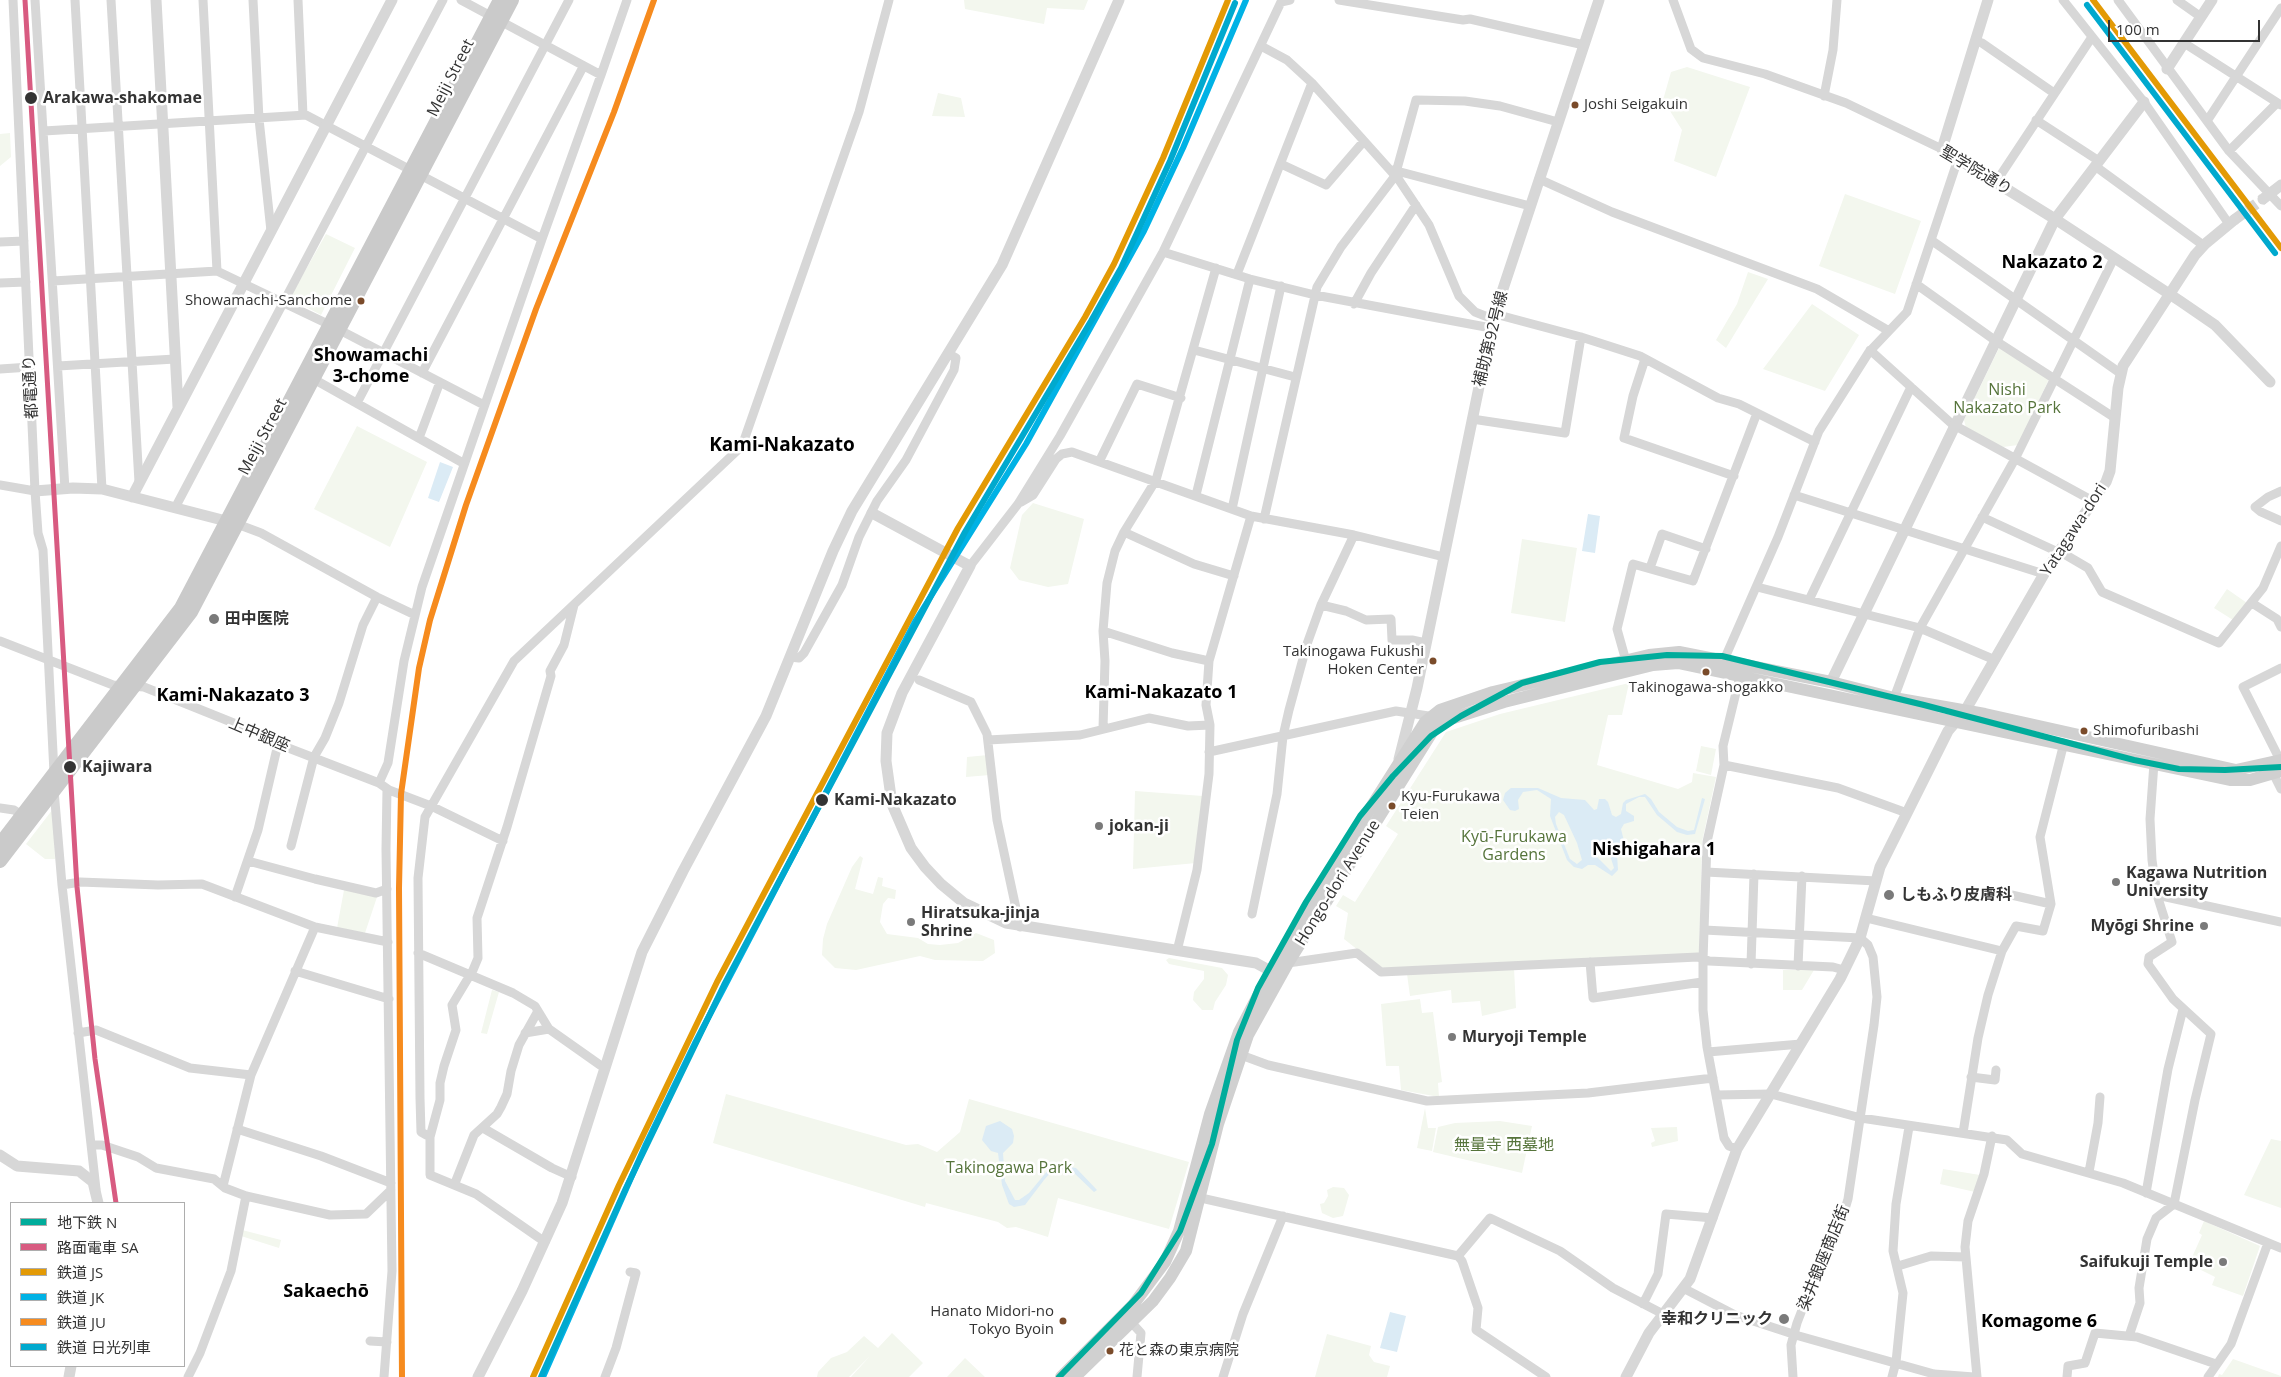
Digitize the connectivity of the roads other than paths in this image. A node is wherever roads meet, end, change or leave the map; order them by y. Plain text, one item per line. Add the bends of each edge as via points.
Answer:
1 (13, 0) edge
2 (35, 0) edge
3 (75, 0) edge
4 (111, 0) edge
5 (156, 0) edge
6 (203, 0) edge
7 (253, 0) edge
8 (298, 0) edge
9 (392, 0) edge
10 (443, 0) edge
11 (461, 0) edge
12 (500, 0) edge
13 (512, 0) edge
14 (569, 0) edge
15 (627, 0) edge
16 (889, 0) edge
17 (1119, 0) edge
18 (1290, 0) edge
19 (1339, 0) edge
20 (1599, 0) edge
21 (1673, 0) edge
22 (1837, 0) edge
23 (1988, 0) edge
24 (2063, 0) edge
25 (2118, 0) edge
26 (2176, 0) edge
27 (2212, 0) edge
28 (2281, 8) edge
29 (2201, 17) junction
30 (496, 18) junction
31 (2092, 37) junction
32 (1976, 41) junction
33 (2184, 43) junction
34 (545, 45) junction
35 (1584, 45) junction
36 (1261, 46) junction
37 (583, 67) junction
38 (2167, 68) junction
39 (600, 75) junction
40 (2236, 76) junction
41 (1312, 83) junction
42 (2054, 93) junction
43 (1824, 96) junction
44 (2144, 102) junction
45 (2279, 104) edge
46 (303, 115) junction
47 (260, 119) junction
48 (2036, 120) junction
49 (2207, 121) junction
50 (210, 122) junction
51 (1558, 122) junction
52 (162, 124) junction
53 (328, 126) junction
54 (119, 127) junction
55 (83, 129) junction
56 (44, 131) junction
57 (1364, 141) junction
58 (367, 146) junction
59 (1942, 149) junction
60 (2229, 151) junction
61 (1958, 159) junction
62 (1281, 164) junction
63 (2097, 164) junction
64 (416, 171) junction
65 (1394, 172) junction
66 (1539, 179) junction
67 (1996, 182) junction
68 (2281, 185) edge
69 (2265, 197) junction
70 (465, 198) junction
71 (1416, 205) junction
72 (1530, 206) junction
73 (2281, 206) edge
74 (504, 219) junction
75 (2055, 219) junction
76 (2232, 222) joint
77 (271, 231) junction
78 (542, 239) junction
79 (24, 240) junction
80 (1931, 240) junction
81 (0, 242) edge
82 (2203, 245) junction
83 (1163, 252) junction
84 (2114, 258) junction
85 (1216, 268) junction
86 (218, 271) junction
87 (170, 274) junction
88 (1237, 274) junction
89 (128, 277) junction
90 (91, 279) junction
91 (1250, 279) junction
92 (53, 281) junction
93 (26, 282) junction
94 (0, 284) edge
95 (244, 284) junction
96 (1916, 284) junction
97 (1281, 286) junction
98 (2170, 294) junction
99 (1315, 295) junction
100 (2016, 299) junction
101 (284, 303) junction
102 (1354, 304) junction
103 (1493, 321) junction
104 (334, 327) junction
105 (1889, 331) junction
106 (1581, 337) junction
107 (2074, 340) junction
108 (1996, 341) junction
109 (1194, 350) junction
110 (1870, 350) junction
111 (383, 354) junction
112 (949, 354) junction
113 (175, 359) junction
114 (1645, 359) junction
115 (1229, 360) junction
116 (132, 362) junction
117 (96, 364) junction
118 (58, 366) junction
119 (30, 367) junction
120 (0, 369) edge
121 (1262, 369) junction
122 (422, 373) junction
123 (2120, 373) junction
124 (309, 376) junction
125 (1295, 377) junction
126 (2054, 379) junction
127 (440, 382) junction
128 (2270, 382) dead end
129 (1911, 387) junction
130 (1181, 398) junction
131 (357, 403) junction
132 (484, 405) junction
133 (178, 408) junction
134 (1757, 413) junction
135 (2115, 418) junction
136 (1472, 419) junction
137 (1955, 426) junction
138 (419, 438) junction
139 (1815, 442) junction
140 (2015, 458) junction
141 (1100, 460) junction
142 (463, 463) junction
143 (1734, 476) junction
144 (1156, 480) junction
145 (139, 483) junction
146 (0, 485) edge
147 (65, 489) junction
148 (102, 489) junction
149 (2281, 491) edge
150 (35, 492) junction
151 (1196, 495) junction
152 (1794, 495) junction
153 (132, 497) junction
154 (2093, 501) junction
155 (1018, 504) junction
156 (175, 508) junction
157 (1232, 510) junction
158 (872, 513) junction
159 (1851, 513) junction
160 (1251, 516) junction
161 (1982, 518) junction
162 (1264, 519) junction
163 (2281, 521) edge
164 (231, 523) junction
165 (1905, 529) junction
166 (1124, 532) junction
167 (1354, 535) junction
168 (2281, 546) edge
169 (1964, 548) junction
170 (1706, 549) junction
171 (2059, 551) junction
172 (1444, 557) junction
173 (967, 564) junction
174 (1650, 568) junction
175 (2044, 574) junction
176 (1234, 576) junction
177 (1757, 587) junction
178 (377, 597) junction
179 (1809, 600) junction
180 (2252, 602) junction
181 (574, 604) junction
182 (1321, 605) junction
183 (1864, 613) junction
184 (415, 615) junction
185 (2281, 626) edge
186 (1920, 628) junction
187 (1103, 631) junction
188 (0, 641) edge
189 (1426, 643) junction
190 (790, 657) junction
191 (1995, 660) junction
192 (1209, 661) junction
193 (1626, 661) junction
194 (50, 662) junction
195 (1734, 668) junction
196 (2281, 668) edge
197 (920, 680) dead end
198 (1831, 682) junction
199 (135, 685) junction
200 (121, 687) junction
201 (1894, 698) junction
202 (1965, 711) junction
203 (1419, 715) junction
204 (1458, 717) junction
205 (1955, 721) junction
206 (1210, 725) junction
207 (1103, 728) junction
208 (1283, 736) junction
209 (1416, 736) junction
210 (988, 740) junction
211 (278, 744) junction
212 (2064, 744) junction
213 (1210, 752) junction
214 (314, 757) junction
215 (1414, 759) junction
216 (2154, 763) junction
217 (1398, 765) junction
218 (1724, 765) junction
219 (2279, 766) edge
220 (54, 773) junction
221 (383, 786) junction
222 (2281, 789) edge
223 (54, 790) junction
224 (431, 806) junction
225 (0, 808) edge
226 (1907, 813) junction
227 (22, 815) junction
228 (503, 841) junction
229 (0, 844) edge
230 (291, 846) dead end
231 (0, 861) edge
232 (248, 861) junction
233 (1706, 872) junction
234 (1754, 874) junction
235 (1802, 876) junction
236 (1876, 881) junction
237 (62, 885) junction
238 (387, 889) junction
239 (1994, 891) dead end
240 (2157, 895) junction
241 (235, 897) junction
242 (2051, 904) junction
243 (1252, 914) dead end
244 (1866, 918) junction
245 (2281, 922) edge
246 (315, 927) junction
247 (1020, 927) junction
248 (1704, 930) junction
249 (1752, 932) junction
250 (1800, 934) junction
251 (1860, 938) junction
252 (388, 942) junction
253 (1177, 951) junction
254 (2002, 951) junction
255 (418, 953) junction
256 (1703, 960) junction
257 (1590, 962) junction
258 (1288, 963) junction
259 (1751, 964) junction
260 (1798, 966) junction
261 (1844, 970) junction
262 (296, 971) junction
263 (470, 973) junction
264 (1276, 974) junction
265 (1702, 982) junction
266 (389, 999) junction
267 (2182, 1009) junction
268 (538, 1011) junction
269 (549, 1029) junction
270 (78, 1033) junction
271 (526, 1034) junction
272 (1800, 1044) junction
273 (1708, 1052) junction
274 (1241, 1055) junction
275 (605, 1067) junction
276 (1996, 1070) dead end
277 (251, 1075) junction
278 (1971, 1077) junction
279 (1712, 1078) junction
280 (1771, 1094) junction
281 (1716, 1095) junction
282 (2100, 1097) dead end
283 (1860, 1118) junction
284 (1909, 1127) junction
285 (483, 1128) junction
286 (238, 1129) junction
287 (1963, 1132) junction
288 (1992, 1136) junction
289 (430, 1137) junction
290 (92, 1145) junction
291 (1737, 1149) junction
292 (0, 1155) edge
293 (2089, 1172) junction
294 (572, 1176) junction
295 (455, 1183) junction
296 (223, 1186) junction
297 (391, 1187) junction
298 (96, 1189) junction
299 (2146, 1193) junction
300 (246, 1196) junction
301 (1201, 1198) junction
302 (98, 1202) edge
303 (2174, 1204) junction
304 (1283, 1216) junction
305 (1712, 1218) junction
306 (545, 1242) junction
307 (2268, 1243) junction
308 (2281, 1248) edge
309 (1458, 1256) junction
310 (1966, 1257) junction
311 (1898, 1266) junction
312 (630, 1272) dead end
313 (1683, 1288) junction
314 (1644, 1304) junction
315 (1663, 1314) junction
316 (1131, 1322) junction
317 (1794, 1334) junction
318 (2129, 1336) junction
319 (370, 1341) dead end
320 (387, 1342) junction
321 (1896, 1362) junction
322 (2216, 1364) junction
323 (188, 1377) edge
324 (384, 1377) edge
325 (478, 1377) edge
326 (605, 1377) edge
327 (1061, 1377) edge
328 (1076, 1377) edge
329 (1137, 1377) edge
330 (1223, 1377) edge
331 (1546, 1377) edge
332 (1626, 1377) edge
333 (1792, 1377) edge
334 (1892, 1377) edge
335 (1976, 1377) edge
336 (2067, 1377) edge
337 (2208, 1377) edge

1 - 79 street, 都電通り
2 - 56 street, 都電通り
3 - 55 street
4 - 54 street
5 - 52 street
6 - 50 street
7 - 47 street
8 - 46 street
9 - 53 street
10 - 58 street
11 - 30 street
12 - 30 main road, Meiji Street
13 - 30 main road, Meiji Street
14 - 34 street
15 - 39 street
16 - 181 street via 858,112 742,446
17 - 112 street via 1022,224 1002,265
18 - 36 street via 1281,2
19 - 35 street via 1470,19
20 - 35 street, 補助第92号線
21 - 43 street, 聖学院通り via 1691,49 1703,58 1765,74
22 - 43 street via 1833,50
23 - 32 street
24 - 31 street
25 - 38 street
26 - 29 street
27 - 29 street
28 - 40 street
29 - 33 street
30 - 34 street
30 - 64 main road, Meiji Street
31 - 42 street
31 - 44 street
32 - 42 street
32 - 59 street
33 - 38 street
33 - 40 street
34 - 37 street
34 - 70 street
35 - 51 street, 補助第92号線
36 - 41 street via 1287,60
36 - 83 street
37 - 39 street
37 - 74 street
38 - 49 street
39 - 78 street
40 - 45 street
40 - 49 street
41 - 57 street
41 - 62 street
42 - 48 street
43 - 59 street, 聖学院通り
44 - 63 street
44 - 76 street
45 - 60 street
46 - 47 street
46 - 53 street
47 - 50 street
47 - 77 street
48 - 63 street
48 - 67 street
49 - 60 street
50 - 52 street
50 - 86 street
51 - 65 street via 1500,106 1416,100
51 - 66 street, 補助第92号線
52 - 54 street
52 - 87 street
53 - 58 street
53 - 77 street
54 - 55 street
54 - 89 street
55 - 56 street
55 - 90 street
56 - 92 street, 都電通り
57 - 62 street via 1326,185
57 - 65 street
58 - 64 street
58 - 101 street
59 - 61 street, 聖学院通り
60 - 69 street
61 - 67 street, 聖学院通り
61 - 80 street
62 - 88 street
63 - 75 street
63 - 82 street
64 - 70 street
64 - 104 main road, Meiji Street
65 - 71 street
65 - 72 street
65 - 99 street via 1341,247
66 - 72 street, 補助第92号線
66 - 105 street via 1612,212 1817,289
67 - 75 street, 聖学院通り
68 - 69 street
69 - 73 street via 2274,197
70 - 74 street
70 - 111 street
71 - 102 street
71 - 103 street via 1429,225 1459,296 1475,312
72 - 103 street, 補助第92号線
74 - 78 street
74 - 122 street
75 - 84 street, 聖学院通り
75 - 100 street
76 - 82 street, Yatagawa-dori
77 - 95 street
78 - 132 street
79 - 81 street
79 - 93 street, 都電通り
80 - 96 street
80 - 100 street
82 - 98 street, Yatagawa-dori
83 - 85 street
83 - 155 street
84 - 98 street, 聖学院通り
84 - 107 street
85 - 88 street
85 - 109 street
86 - 87 street
86 - 95 street
87 - 89 street
87 - 113 street
88 - 91 street
89 - 90 street
89 - 116 street
90 - 92 street
90 - 117 street
91 - 97 street
91 - 115 street
92 - 118 street, 都電通り
93 - 94 street
93 - 119 street, 都電通り
95 - 101 street
95 - 133 street
96 - 105 street via 1907,312
96 - 108 street
97 - 99 street
97 - 121 street
98 - 123 street, Yatagawa-dori
98 - 128 street, 聖学院通り via 2215,325
99 - 102 street
99 - 125 street
100 - 107 street
100 - 108 street
101 - 104 street
101 - 156 street
102 - 103 street
103 - 106 street
103 - 136 street, 補助第92号線
104 - 111 street
104 - 124 main road, Meiji Street
105 - 110 street
106 - 114 street
106 - 136 street via 1564,433
107 - 123 street
107 - 126 street
108 - 126 street
108 - 137 street
109 - 115 street
109 - 130 street
110 - 129 street
110 - 139 street
111 - 122 street
111 - 131 street
112 - 158 street via 956,358 954,370 906,460
112 - 190 street via 852,510
113 - 116 street
113 - 133 street
114 - 134 street via 1718,398
114 - 143 street via 1624,438
115 - 121 street
115 - 151 street
116 - 117 street
116 - 145 street
117 - 118 street
117 - 148 street
118 - 147 street, 都電通り
119 - 120 street
119 - 150 street, 都電通り
121 - 125 street
121 - 157 street
122 - 127 street
123 - 135 street, Yatagawa-dori
124 - 131 street
124 - 164 main road, Meiji Street
125 - 162 street
126 - 135 street
126 - 140 street
127 - 132 street
127 - 138 street
129 - 137 street
129 - 159 street
130 - 141 street via 1137,384
130 - 144 street
131 - 138 street
132 - 142 street
133 - 145 street
134 - 139 street
134 - 143 street
135 - 154 street, Yatagawa-dori via 2110,471
136 - 172 street, 補助第92号線
137 - 140 street
137 - 165 street
138 - 142 street
139 - 152 street
140 - 154 street
140 - 161 street
141 - 144 street
141 - 155 street via 1072,452 1062,454 1033,495
142 - 184 street
143 - 170 street
144 - 151 street
144 - 166 street
145 - 153 street
146 - 150 street
147 - 148 street
147 - 150 street
148 - 153 street
149 - 163 street via 2255,507
150 - 194 street, 都電通り via 38,533 43,550
151 - 157 street
152 - 159 street
152 - 177 street
153 - 156 street
154 - 171 street, Yatagawa-dori
155 - 173 street
156 - 164 street
157 - 160 street
158 - 173 street
158 - 190 street via 842,584 804,653 799,658
159 - 165 street
159 - 179 street
160 - 162 street
160 - 176 street
161 - 169 street
161 - 171 street
162 - 167 street
164 - 178 street via 261,533
164 - 199 main road, Meiji Street via 188,617
164 - 200 main road, Meiji Street via 181,608
165 - 169 street
165 - 183 street
166 - 176 street via 1194,564
166 - 187 street via 1115,551 1107,583
167 - 172 street
167 - 182 street
168 - 180 street via 2268,580
169 - 175 street
169 - 186 street
170 - 174 street via 1693,581
170 - 174 street via 1662,534
171 - 175 street, Yatagawa-dori
171 - 180 street via 2088,568 2102,592 2219,644
172 - 189 street, 補助第92号線
173 - 247 street via 896,706 887,733 887,770 892,804 902,830 925,867 972,908
174 - 193 street via 1633,564 1617,629
175 - 191 street, Yatagawa-dori
176 - 192 street
177 - 179 street
177 - 195 street
178 - 184 street
178 - 214 street via 363,625 339,703
179 - 183 street
180 - 185 street
181 - 224 street via 514,662
181 - 228 street via 564,645 550,671
182 - 189 street via 1366,620 1391,619 1392,640
182 - 208 street via 1307,644
183 - 186 street
183 - 198 street
184 - 221 street
186 - 191 street
186 - 201 street
187 - 192 street
187 - 207 street
188 - 194 street
189 - 203 street, 補助第92号線 via 1417,688
190 - 275 street via 766,716 642,952
191 - 202 street, Yatagawa-dori
192 - 206 street via 1206,706
193 - 195 main road, Hongo-dori Avenue via 1671,651
193 - 203 main road, Hongo-dori Avenue via 1493,692
194 - 200 street
194 - 220 street, 都電通り
195 - 198 main road, Hongo-dori Avenue
195 - 204 main road, Hongo-dori Avenue via 1661,664 1504,702
195 - 205 main road, Hongo-dori Avenue
195 - 218 street via 1722,746
196 - 219 street via 2243,687
197 - 210 street via 971,702
198 - 201 main road, Hongo-dori Avenue
199 - 200 street
199 - 211 street, 上中銀座 via 261,734
199 - 223 main road, Meiji Street
200 - 220 main road, Meiji Street
201 - 202 main road, Hongo-dori Avenue
202 - 205 street, Yatagawa-dori
202 - 219 main road, Hongo-dori Avenue via 2236,770
203 - 204 street
203 - 208 street via 1391,712
203 - 209 main road, Hongo-dori Avenue
203 - 217 street, 補助第92号線
204 - 215 main road, Hongo-dori Avenue via 1437,725
205 - 212 main road, Hongo-dori Avenue
205 - 226 street, Yatagawa-dori
206 - 207 street via 1188,726 1149,718
206 - 213 street
207 - 210 street via 1057,738
208 - 213 street
208 - 243 street via 1277,794
209 - 215 street
209 - 217 main road, Hongo-dori Avenue
210 - 247 street via 997,820
211 - 214 street, 上中銀座
211 - 232 street
212 - 216 main road, Hongo-dori Avenue
212 - 242 street via 2040,837
213 - 253 street via 1197,870
214 - 221 street, 上中銀座
214 - 230 street
215 - 258 main road, Hongo-dori Avenue
216 - 219 main road, Hongo-dori Avenue via 2230,780 2250,780
216 - 240 street via 2150,820
217 - 264 main road, Hongo-dori Avenue
218 - 226 street via 1838,788
218 - 233 street via 1707,842
219 - 222 street
220 - 227 main road, Meiji Street
221 - 224 street, 上中銀座
221 - 238 street
223 - 231 main road, Meiji Street
223 - 237 street
224 - 228 street, 上中銀座
224 - 255 street via 425,817 420,853
225 - 227 street
226 - 236 street, Yatagawa-dori
227 - 229 main road, Meiji Street
228 - 263 street via 477,918 478,958
232 - 238 street via 376,893
232 - 241 street
233 - 234 street
233 - 248 street
234 - 235 street
234 - 249 street
235 - 236 street
235 - 250 street
236 - 244 street, Yatagawa-dori
237 - 241 street via 80,882 202,884
237 - 270 street
238 - 252 street
239 - 242 street
240 - 245 street
240 - 267 street via 2172,942 2150,958 2148,964
241 - 246 street
242 - 254 street via 2043,931 2016,926
244 - 251 street, Yatagawa-dori
244 - 254 street
246 - 252 street
246 - 262 street
247 - 253 street
248 - 249 street
248 - 256 street
249 - 250 street
249 - 259 street
250 - 251 street
250 - 260 street
251 - 261 street, Yatagawa-dori
251 - 283 street, 染井銀座商店街 via 1873,956 1877,997
252 - 266 street
253 - 264 street via 1256,964
254 - 278 street via 1982,1019
255 - 263 street
255 - 289 street via 421,1132
256 - 257 street
256 - 259 street
256 - 265 street
257 - 258 street via 1381,972 1357,952
257 - 265 street via 1593,998
258 - 264 main road, Hongo-dori Avenue
259 - 260 street
260 - 261 street
261 - 272 street, Yatagawa-dori
262 - 266 street
262 - 277 street
263 - 268 street via 513,993
263 - 289 street via 452,1005 456,1030 444,1066 440,1100
264 - 274 main road, Hongo-dori Avenue
264 - 327 main road via 1239,1032 1210,1114 1179,1231 1165,1262 1133,1305
265 - 273 street
266 - 297 street
267 - 299 street
267 - 303 street via 2212,1034 2194,1100
268 - 269 street
268 - 271 street
269 - 271 street
269 - 275 street
270 - 277 street via 96,1030 190,1068
270 - 290 street
271 - 285 street via 510,1071 507,1094 497,1114
272 - 273 street
272 - 280 street, Yatagawa-dori
273 - 279 street
274 - 279 street via 1268,1065 1427,1101 1574,1093
274 - 301 main road, Hongo-dori Avenue via 1218,1124
275 - 294 street
276 - 278 street via 1995,1080
277 - 286 street
278 - 287 street
279 - 281 street
280 - 281 street
280 - 283 street
280 - 291 street, Yatagawa-dori
281 - 291 street via 1724,1138
282 - 293 street
283 - 284 street
283 - 317 street, 染井銀座商店街 via 1848,1199
284 - 287 street
284 - 311 street via 1896,1204 1893,1251
285 - 294 street
285 - 295 street via 474,1135
286 - 296 street
286 - 297 street via 321,1156
287 - 288 street
288 - 293 street via 2007,1140 2022,1154
288 - 310 street via 1984,1174 1968,1221
289 - 295 street via 430,1175
290 - 296 street via 102,1145 138,1157 156,1168 214,1179
290 - 298 street
291 - 305 street, Yatagawa-dori
292 - 298 street via 17,1166 79,1171 91,1179
293 - 299 street
294 - 306 street
295 - 306 street
296 - 300 street
297 - 300 street via 366,1214 342,1216
297 - 320 street via 392,1271
298 - 302 street
299 - 303 street
300 - 323 street via 231,1271
301 - 304 street
301 - 316 main road, Hongo-dori Avenue via 1186,1251 1153,1301
303 - 307 street
303 - 318 street via 2156,1218 2147,1239 2139,1288 2140,1303
304 - 309 street
304 - 330 street via 1243,1314
305 - 313 street, Yatagawa-dori via 1697,1264
305 - 314 street via 1666,1214 1658,1274
306 - 325 street
307 - 308 street
307 - 322 street via 2231,1344
309 - 314 street via 1490,1218 1560,1251 1613,1288
309 - 331 street via 1478,1308 1476,1330
310 - 311 street via 1931,1256
310 - 335 street
311 - 321 street via 1903,1293
312 - 326 street via 636,1274
313 - 315 street, Yatagawa-dori
313 - 317 street via 1735,1316
314 - 315 street
315 - 332 street, Yatagawa-dori via 1635,1356
316 - 328 main road, Hongo-dori Avenue
316 - 329 street via 1141,1332
317 - 321 street
317 - 333 street, 染井銀座商店街
318 - 322 street
318 - 336 street via 2095,1333 2085,1363 2068,1366
319 - 320 street
320 - 324 street
321 - 334 street
321 - 335 street via 1934,1374
322 - 337 street

